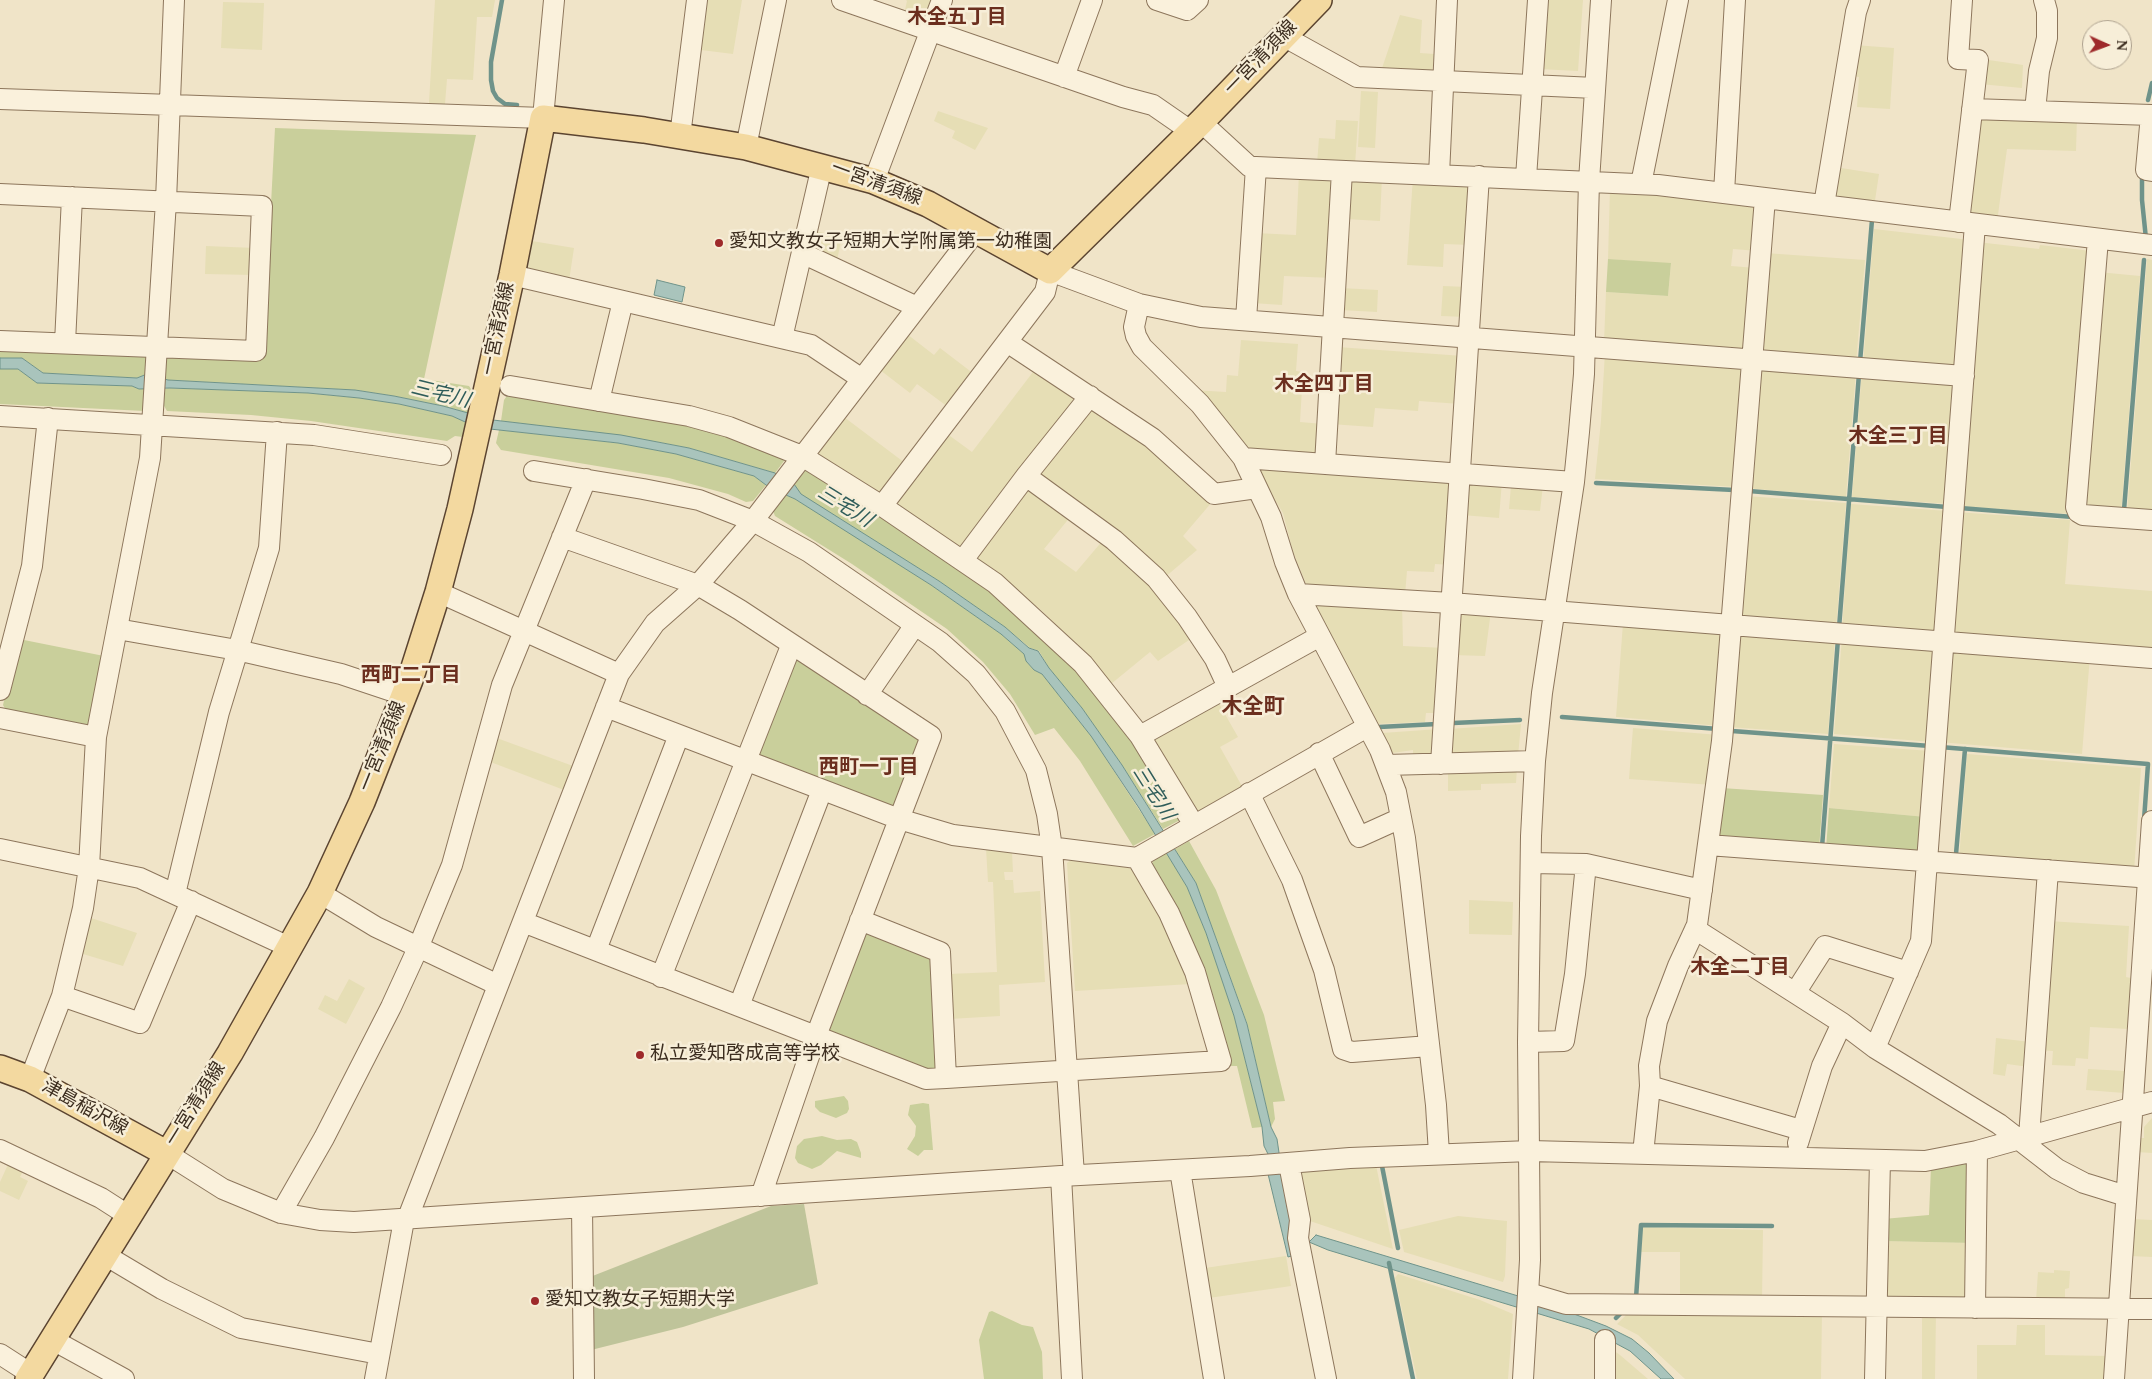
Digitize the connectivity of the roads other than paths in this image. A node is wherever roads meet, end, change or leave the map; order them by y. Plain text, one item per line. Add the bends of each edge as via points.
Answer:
1 (174, 0) edge
2 (554, 0) edge
3 (697, 0) edge
4 (776, 0) edge
5 (842, 0) edge
6 (942, 0) edge
7 (1092, 0) edge
8 (1157, 0) edge
9 (1198, 0) edge
10 (1319, 0) edge
11 (1447, 0) edge
12 (1538, 0) edge
13 (1601, 0) edge
14 (1678, 0) edge
15 (1735, 0) edge
16 (1860, 0) edge
17 (1962, 0) edge
18 (2044, 0) edge
19 (931, 31) junction
20 (1283, 36) junction
21 (1064, 77) junction
22 (1444, 81) junction
23 (1533, 85) junction
24 (1595, 88) junction
25 (0, 99) edge
26 (169, 105) junction
27 (1972, 109) junction
28 (2035, 111) junction
29 (543, 118) junction
30 (1196, 127) junction
31 (680, 136) junction
32 (746, 147) junction
33 (822, 166) junction
34 (1256, 167) junction
35 (1342, 171) junction
36 (2152, 171) edge
37 (1439, 175) junction
38 (1480, 176) junction
39 (1526, 178) junction
40 (874, 180) junction
41 (1589, 181) junction
42 (1641, 184) junction
43 (1724, 193) junction
44 (0, 194) edge
45 (72, 197) junction
46 (1765, 198) junction
47 (166, 201) junction
48 (1824, 205) junction
49 (1967, 223) junction
50 (976, 232) junction
51 (2098, 239) junction
52 (2152, 245) edge
53 (802, 253) junction
54 (1050, 271) junction
55 (512, 275) junction
56 (624, 301) junction
57 (1139, 304) junction
58 (918, 307) junction
59 (1246, 320) junction
60 (1335, 327) junction
61 (1468, 336) junction
62 (782, 338) junction
63 (0, 340) edge
64 (1006, 342) junction
65 (65, 343) junction
66 (1584, 346) junction
67 (157, 353) junction
68 (1752, 359) junction
69 (1964, 376) junction
70 (862, 379) junction
71 (510, 386) dead end
72 (1090, 396) junction
73 (600, 402) junction
74 (0, 416) edge
75 (153, 416) junction
76 (48, 418) junction
77 (277, 432) junction
78 (441, 455) dead end
79 (1243, 458) junction
80 (798, 460) junction
81 (1325, 464) junction
82 (534, 471) dead end
83 (1460, 474) junction
84 (1026, 476) junction
85 (586, 479) junction
86 (1574, 482) junction
87 (1257, 488) junction
88 (882, 506) junction
89 (758, 513) junction
90 (2152, 520) edge
91 (562, 537) junction
92 (963, 560) junction
93 (698, 585) junction
94 (438, 592) junction
95 (1298, 594) junction
96 (1451, 603) junction
97 (1556, 611) junction
98 (915, 624) junction
99 (1731, 625) junction
100 (117, 629) junction
101 (524, 630) junction
102 (1320, 636) junction
103 (1943, 641) junction
104 (791, 646) junction
105 (237, 650) junction
106 (2152, 658) edge
107 (619, 674) junction
108 (1228, 687) junction
109 (0, 690) edge
110 (404, 695) junction
111 (867, 695) junction
112 (606, 707) junction
113 (0, 718) edge
114 (1366, 727) junction
115 (679, 735) junction
116 (1140, 736) junction
117 (96, 737) junction
118 (1319, 754) junction
119 (746, 761) junction
120 (1535, 761) junction
121 (1441, 764) junction
122 (1386, 765) junction
123 (822, 790) junction
124 (1249, 793) junction
125 (1401, 818) junction
126 (899, 820) junction
127 (2152, 821) edge
128 (1188, 828) junction
129 (1708, 845) junction
130 (1052, 848) junction
131 (0, 849) edge
132 (1140, 856) junction
133 (1927, 861) junction
134 (1531, 863) junction
135 (1586, 864) junction
136 (89, 866) junction
137 (2048, 870) junction
138 (2150, 877) edge
139 (1702, 890) junction
140 (320, 893) junction
141 (183, 898) junction
142 (860, 920) junction
143 (523, 922) junction
144 (1695, 929) junction
145 (288, 947) junction
146 (418, 948) junction
147 (596, 950) junction
148 (1908, 972) junction
149 (662, 977) junction
150 (498, 985) junction
151 (1795, 993) junction
152 (62, 996) junction
153 (739, 1006) junction
154 (1842, 1023) junction
155 (816, 1036) junction
156 (1528, 1042) junction
157 (1429, 1046) junction
158 (1876, 1048) junction
159 (0, 1068) edge
160 (1068, 1071) junction
161 (946, 1078) junction
162 (30, 1079) junction
163 (1650, 1086) junction
164 (2152, 1102) edge
165 (2132, 1107) junction
166 (1801, 1130) junction
167 (2024, 1138) junction
168 (0, 1150) edge
169 (1530, 1150) junction
170 (1978, 1151) junction
171 (166, 1154) junction
172 (1439, 1154) junction
173 (1643, 1154) junction
174 (1794, 1158) junction
175 (1880, 1160) junction
176 (1290, 1164) junction
177 (1180, 1170) junction
178 (1067, 1175) junction
179 (761, 1196) junction
180 (2126, 1196) junction
181 (582, 1208) junction
182 (281, 1213) junction
183 (129, 1216) junction
184 (405, 1220) junction
185 (105, 1255) junction
186 (1529, 1300) junction
187 (1876, 1307) junction
188 (1975, 1308) junction
189 (2118, 1309) junction
190 (2152, 1309) edge
191 (52, 1340) junction
192 (1605, 1340) dead end
193 (0, 1354) edge
194 (379, 1354) junction
195 (29, 1376) edge
196 (124, 1379) edge
197 (374, 1379) edge
198 (584, 1379) edge
199 (1072, 1379) edge
200 (1214, 1379) edge
201 (1326, 1379) edge
202 (1523, 1379) edge
203 (1605, 1379) edge
204 (1875, 1379) edge
205 (2114, 1379) edge

1 - 26 street
2 - 29 street
3 - 31 street
4 - 32 street
5 - 19 street
6 - 19 street
7 - 21 street
8 - 9 street via 1187,10
10 - 20 main road, 一宮清須線
11 - 22 street
12 - 23 street
13 - 24 street
14 - 42 street
15 - 43 street
16 - 48 street
17 - 27 street via 1958,59 1978,60
18 - 28 street via 2047,38 2039,71
19 - 21 street
19 - 40 street
20 - 22 street via 1357,77
20 - 30 main road, 一宮清須線
21 - 30 street via 1153,105
22 - 23 street
22 - 37 street
23 - 24 street
23 - 39 street
24 - 41 street
25 - 26 street
26 - 29 street
26 - 47 street
27 - 28 street
27 - 49 street
28 - 36 street via 2151,114 2146,170
29 - 31 main road, 一宮清須線
29 - 55 main road, 一宮清須線
30 - 34 street via 1250,167
30 - 54 main road, 一宮清須線
31 - 32 main road, 一宮清須線
32 - 33 main road, 一宮清須線
33 - 40 main road, 一宮清須線
33 - 53 street
34 - 35 street
34 - 59 street
35 - 37 street
35 - 60 street
37 - 38 street
38 - 39 street
38 - 61 street
39 - 41 street
40 - 50 main road, 一宮清須線 via 928,204
41 - 42 street
41 - 66 street
42 - 43 street
43 - 46 street
44 - 45 street
45 - 47 street
45 - 65 street
46 - 48 street
46 - 68 street
47 - 67 street
47 - 67 street via 262,206 256,351
48 - 49 street
49 - 51 street
49 - 69 street
50 - 54 main road, 一宮清須線
50 - 58 street
51 - 52 street
51 - 90 street via 2076,507 2083,515
53 - 58 street
53 - 62 street
54 - 57 street
54 - 64 street via 1045,292
55 - 56 street
55 - 94 main road, 一宮清須線
56 - 62 street
56 - 73 street
57 - 59 street via 1201,316
57 - 79 street via 1134,327 1142,347 1200,404
58 - 70 street
59 - 60 street
60 - 61 street
60 - 81 street
61 - 66 street
61 - 83 street
62 - 70 street via 811,345
63 - 65 street
64 - 72 street
64 - 88 street
65 - 67 street
66 - 68 street
66 - 86 street
67 - 75 street
68 - 69 street
68 - 99 street
69 - 103 street
70 - 80 street
71 - 73 street
72 - 84 street
72 - 87 street via 1152,438 1214,494
73 - 80 street via 689,416 729,427
74 - 76 street
75 - 76 street
75 - 77 street
75 - 100 street via 150,458
76 - 109 street via 32,566
77 - 78 street
77 - 105 street via 269,548
79 - 81 street
79 - 87 street
80 - 88 street
80 - 89 street
81 - 83 street
82 - 85 street
83 - 86 street
83 - 96 street
84 - 92 street
84 - 108 street via 1114,540 1156,578 1215,659
85 - 89 street
85 - 91 street
86 - 97 street
87 - 95 street via 1271,517
88 - 92 street
89 - 93 street
89 - 98 street via 808,552
91 - 93 street
91 - 101 street
92 - 116 street via 995,582 1046,627 1083,664
93 - 104 street
93 - 107 street via 655,623
94 - 101 street
94 - 110 main road, 一宮清須線
95 - 96 street
95 - 102 street
96 - 97 street
96 - 121 street
97 - 99 street
97 - 120 street via 1542,692
98 - 111 street
98 - 130 street via 976,674 1005,711 1036,770
99 - 103 street
99 - 129 street via 1722,741
100 - 105 street
100 - 117 street
101 - 107 street
101 - 146 street via 502,685 452,865
102 - 108 street
102 - 114 street
103 - 106 street
103 - 133 street
104 - 111 street
104 - 119 street
105 - 110 street via 341,674
105 - 141 street via 219,712
107 - 112 street
108 - 116 street
110 - 140 main road, 一宮清須線 via 359,810
111 - 126 street via 931,736
112 - 115 street
112 - 143 street
113 - 117 street
114 - 118 street
114 - 122 street
115 - 119 street
115 - 147 street
116 - 128 street
117 - 136 street
118 - 124 street
118 - 125 street via 1359,837
119 - 123 street
119 - 149 street
120 - 121 street
120 - 134 street
121 - 122 street
122 - 125 street
123 - 126 street
123 - 153 street
124 - 128 street
124 - 157 street via 1292,880 1324,970 1343,1049 1352,1052
125 - 157 street
126 - 130 street via 953,834
126 - 142 street
127 - 138 street
128 - 132 street
129 - 133 street
129 - 139 street
130 - 132 street
130 - 160 street
131 - 136 street
132 - 160 street via 1195,972 1221,1061
133 - 137 street
133 - 148 street via 1921,941
134 - 135 street
134 - 156 street
135 - 139 street
135 - 156 street via 1575,974 1564,1041
136 - 141 street via 140,878
136 - 152 street via 83,908
137 - 138 street
137 - 167 street
138 - 165 street
139 - 144 street
140 - 145 main road, 一宮清須線
140 - 146 street
141 - 145 street
141 - 152 street via 140,1023
142 - 155 street
142 - 161 street via 940,952
143 - 147 street
143 - 150 street
144 - 151 street
144 - 163 street via 1657,1022 1649,1066
145 - 171 main road, 一宮清須線 via 230,1053
146 - 150 street
146 - 182 street via 324,1138
147 - 149 street
148 - 151 street via 1826,946
148 - 158 street
149 - 153 street
150 - 184 street
151 - 154 street
152 - 162 street
153 - 155 street
154 - 158 street
154 - 166 street via 1822,1066
155 - 161 street via 926,1079
155 - 179 street
156 - 169 street
157 - 172 street
158 - 167 street
159 - 162 main road, 津島稲沢線
160 - 161 street
160 - 178 street
162 - 171 main road, 津島稲沢線
163 - 166 street
163 - 173 street
164 - 165 street
165 - 167 street
165 - 180 street
166 - 174 street
167 - 170 street
167 - 180 street via 2057,1169 2084,1183
168 - 183 street via 101,1198
169 - 172 street
169 - 173 street
169 - 186 street
170 - 175 street via 1925,1161
170 - 188 street
171 - 182 street via 223,1189
171 - 183 main road, 一宮清須線
172 - 176 street
173 - 174 street
174 - 175 street
175 - 187 street
176 - 177 street
176 - 201 street via 1300,1220 1298,1238
177 - 178 street
177 - 200 street
178 - 179 street
178 - 199 street
179 - 181 street
180 - 189 street
181 - 184 street
181 - 198 street
182 - 184 street via 354,1222
183 - 185 main road, 一宮清須線
184 - 194 street
185 - 191 main road, 一宮清須線
185 - 194 street via 162,1289 241,1328
186 - 187 street via 1566,1304
186 - 202 street
187 - 188 street
187 - 204 street
188 - 189 street
189 - 190 street
189 - 205 street
191 - 195 main road, 一宮清須線
191 - 196 street
192 - 203 street
193 - 195 street
194 - 197 street

